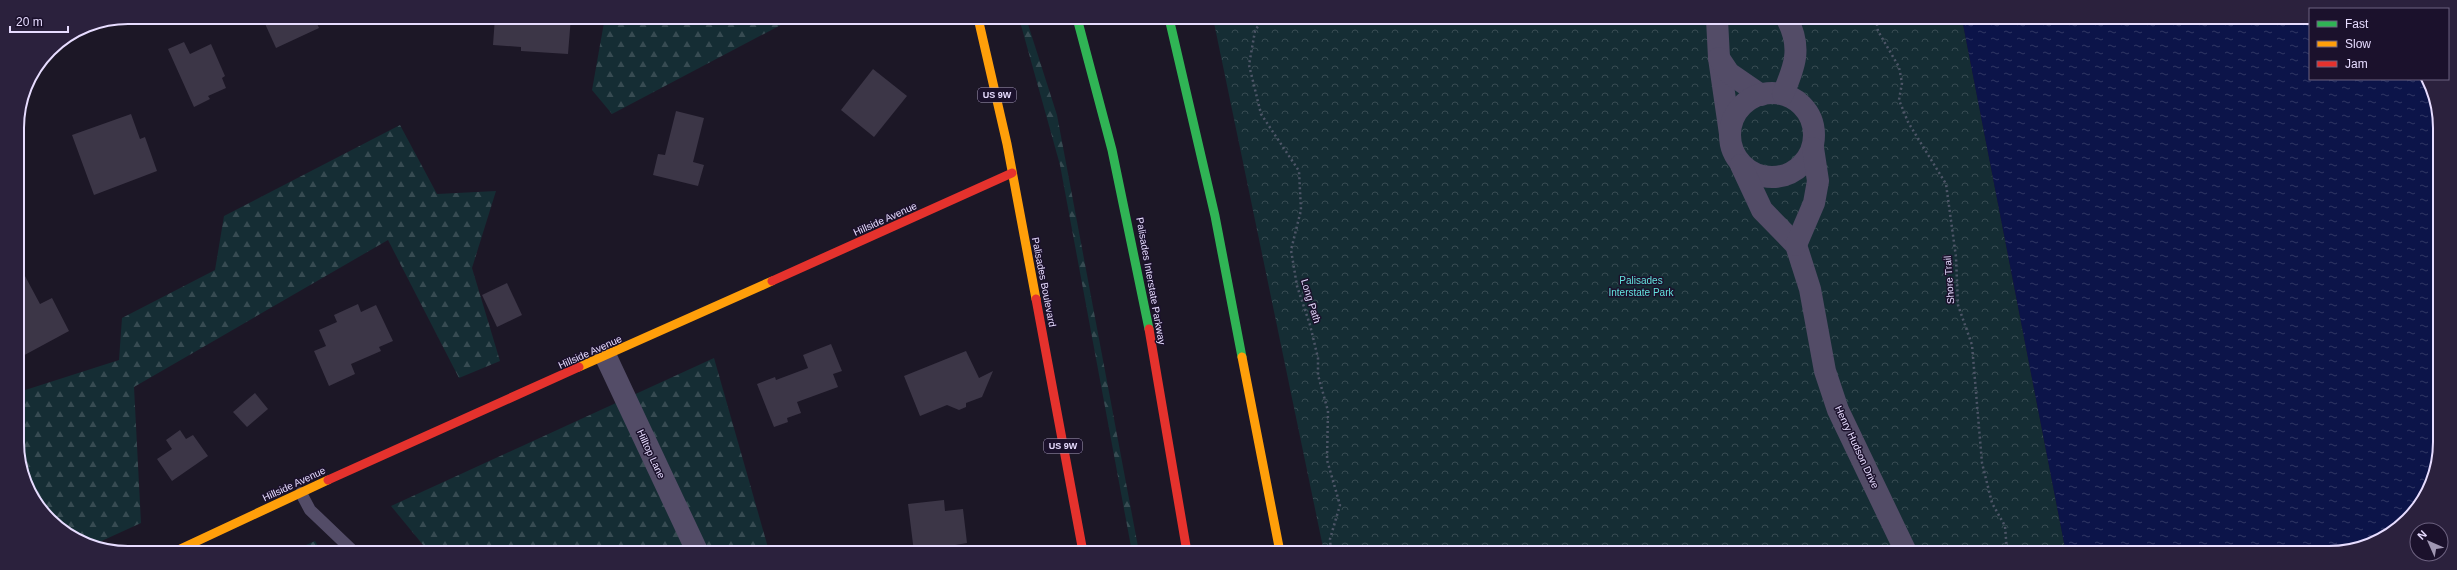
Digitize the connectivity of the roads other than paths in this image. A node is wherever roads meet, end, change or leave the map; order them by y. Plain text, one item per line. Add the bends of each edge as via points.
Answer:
1 (980, 24) edge
2 (1079, 24) edge
3 (1170, 24) edge
4 (1717, 24) edge
5 (1790, 24) edge
6 (1719, 58) junction
7 (1783, 94) junction
8 (1761, 95) junction
9 (1730, 135) junction
10 (1813, 148) junction
11 (1741, 165) junction
12 (1012, 173) junction
13 (1796, 245) junction
14 (606, 357) junction
15 (301, 493) junction
16 (187, 546) edge
17 (348, 546) edge
18 (695, 546) edge
19 (1082, 546) edge
20 (1185, 546) edge
21 (1279, 546) edge
22 (1903, 546) edge

1 - 12 main road, Palisades Boulevard / US 9W via 993,75
2 - 20 main road, Palisades Interstate Parkway via 1099,92 1130,227
3 - 21 main road via 1215,216
4 - 6 street, Henry Hudson Drive
5 - 7 street via 1794,32 1795,67
6 - 8 street via 1729,73
6 - 9 street, Henry Hudson Drive
7 - 8 street, Henry Hudson Drive
7 - 10 street via 1796,100 1806,109 1813,121
8 - 9 street, Henry Hudson Drive via 1748,100 1738,110 1732,122
9 - 11 street, Henry Hudson Drive via 1735,156
10 - 11 street via 1806,161 1795,171 1782,177 1760,176
10 - 13 street via 1818,181 1814,203
11 - 13 street, Henry Hudson Drive via 1762,210
12 - 14 main road, Hillside Avenue
12 - 19 main road, Palisades Boulevard / US 9W
13 - 22 street, Henry Hudson Drive via 1810,290 1825,371 1838,410
14 - 15 main road, Hillside Avenue
14 - 18 street, Hilltop Lane
15 - 16 main road, Hillside Avenue
15 - 17 lane via 310,510

